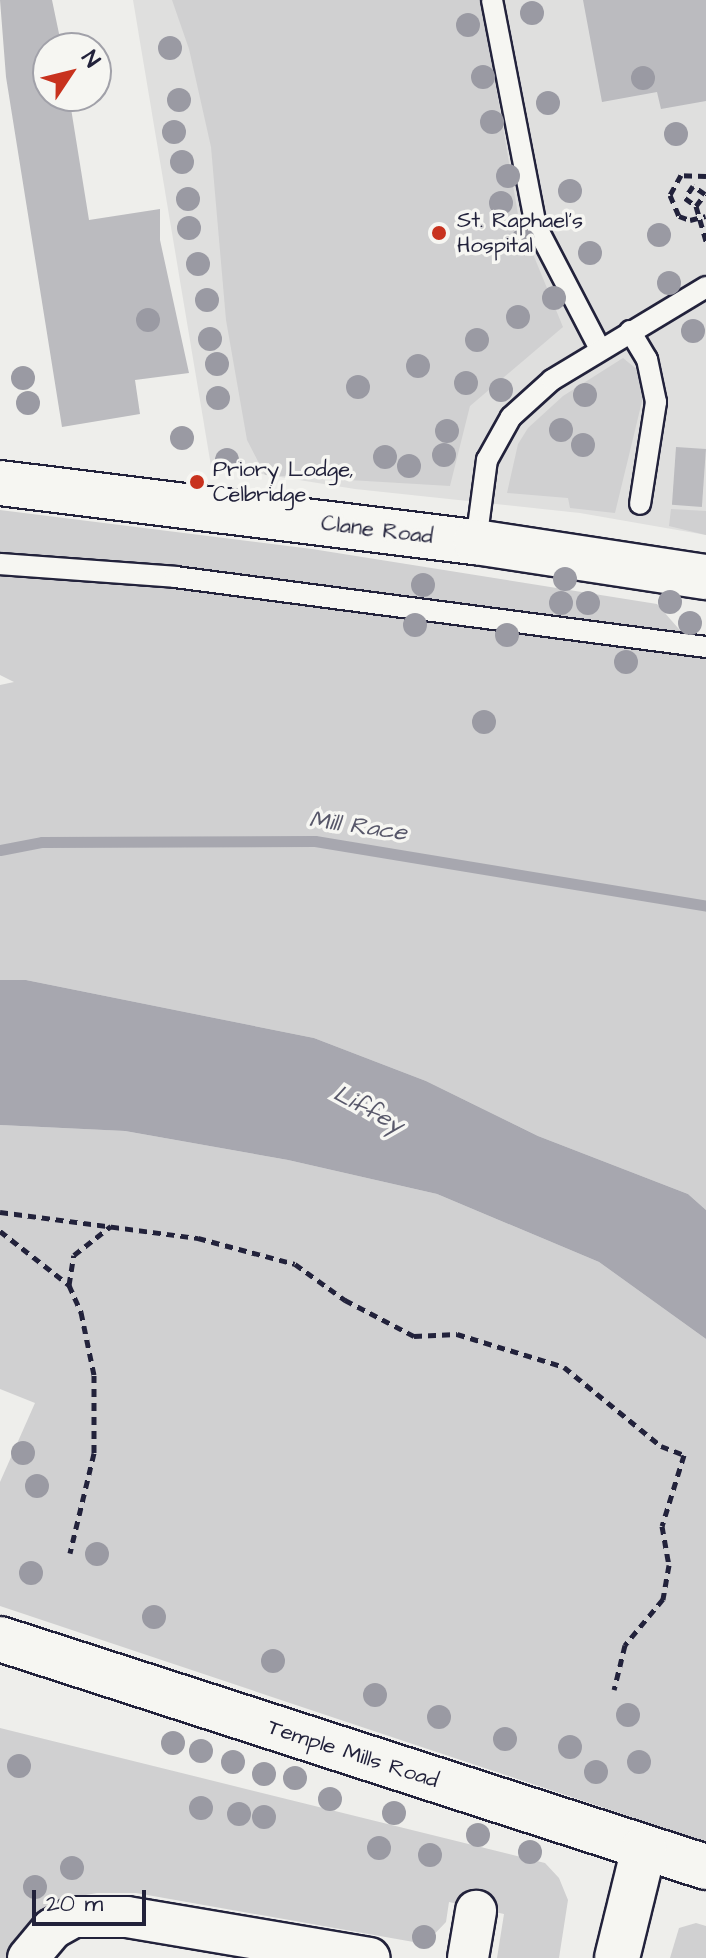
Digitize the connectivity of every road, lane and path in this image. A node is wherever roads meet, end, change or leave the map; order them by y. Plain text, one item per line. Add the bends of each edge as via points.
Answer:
1 (492, 0) edge
2 (706, 176) edge
3 (696, 206) dead end
4 (703, 218) edge
5 (706, 242) edge
6 (706, 287) edge
7 (630, 331) junction
8 (600, 349) junction
9 (0, 483) edge
10 (640, 504) dead end
11 (476, 542) junction
12 (0, 564) edge
13 (706, 577) edge
14 (706, 647) edge
15 (0, 1212) edge
16 (111, 1226) junction
17 (0, 1231) edge
18 (69, 1285) junction
19 (70, 1553) dead end
20 (0, 1639) edge
21 (614, 1690) dead end
22 (644, 1848) junction
23 (706, 1867) edge
24 (476, 1911) dead end
25 (28, 1958) edge
26 (370, 1958) edge
27 (468, 1958) edge
28 (617, 1958) edge

1 - 8 lane via 536,226
2 - 4 path via 681,175 670,195 679,216
3 - 4 path
4 - 5 path
6 - 7 lane
7 - 8 lane
7 - 10 lane via 647,359 656,402
8 - 11 lane via 531,397 496,436 487,460
9 - 11 street, Clane Road
11 - 13 street, Clane Road
12 - 14 lane via 175,577
15 - 16 path
16 - 18 path via 74,1255
16 - 21 path via 198,1238 295,1264 345,1300 414,1336 457,1334 564,1367 661,1446 684,1455 662,1526 669,1565 663,1599 625,1645
17 - 18 path
18 - 19 path via 81,1312 94,1375 94,1453
20 - 22 street, Temple Mills Road
22 - 23 street, Temple Mills Road
22 - 28 street
24 - 27 street
25 - 26 street via 52,1929 74,1917 101,1917

